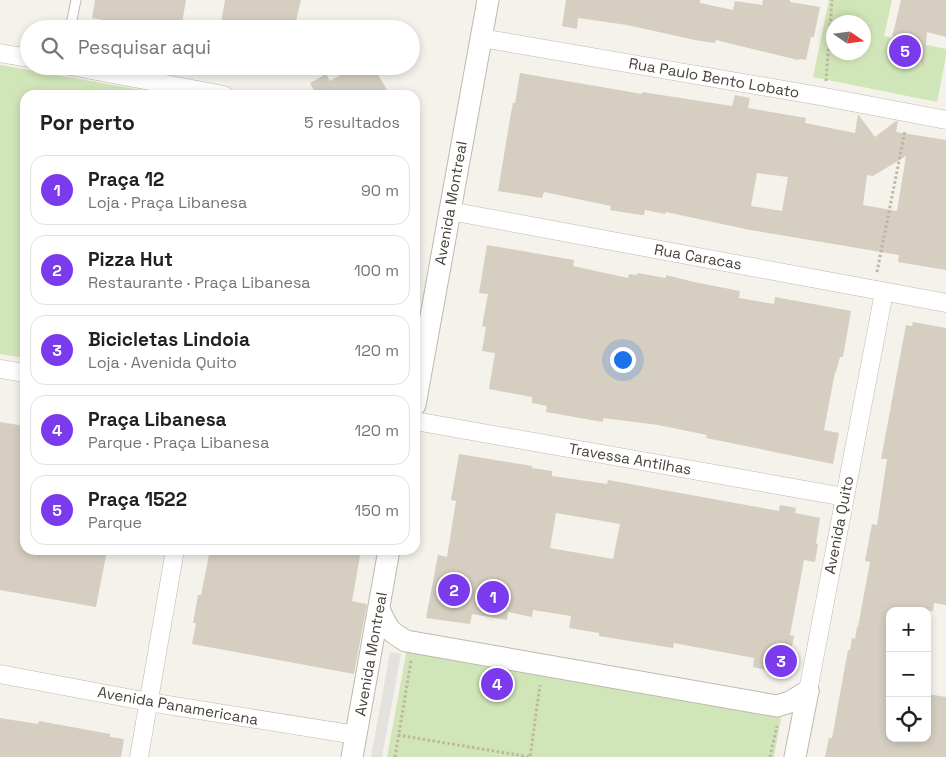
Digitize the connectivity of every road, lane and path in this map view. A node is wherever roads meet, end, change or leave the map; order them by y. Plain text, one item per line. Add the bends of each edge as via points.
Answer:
1 (76, 0) edge
2 (488, 0) edge
3 (832, 0) edge
4 (72, 20) edge
5 (481, 38) junction
6 (0, 53) edge
7 (20, 56) edge
8 (118, 75) edge
9 (197, 90) edge
10 (825, 96) junction
11 (908, 113) junction
12 (946, 120) edge
13 (450, 211) junction
14 (879, 291) junction
15 (946, 303) edge
16 (0, 369) edge
17 (20, 372) edge
18 (420, 377) edge
19 (420, 422) edge
20 (845, 497) junction
21 (174, 555) edge
22 (388, 555) edge
23 (379, 609) junction
24 (406, 641) junction
25 (420, 662) dead end
26 (368, 666) junction
27 (0, 674) edge
28 (531, 683) dead end
29 (808, 691) junction
30 (149, 702) junction
31 (777, 715) junction
32 (800, 733) junction
33 (356, 735) junction
34 (398, 735) junction
35 (139, 757) edge
36 (352, 757) edge
37 (395, 757) edge
38 (770, 757) edge
39 (796, 757) edge

1 - 4 lane
2 - 5 street, Avenida Montreal
3 - 10 path
5 - 10 street, Rua Paulo Bento Lobato
5 - 13 street, Avenida Montreal
6 - 7 street
8 - 9 street
10 - 11 street, Rua Paulo Bento Lobato
11 - 12 street, Rua Paulo Bento Lobato
11 - 14 path
13 - 14 street, Rua Caracas
13 - 18 street, Avenida Montreal
14 - 15 street, Rua Caracas
14 - 20 street, Avenida Quito
16 - 17 street
19 - 20 street, Travessa Antilhas
20 - 29 street, Avenida Quito
21 - 30 street
22 - 23 street, Avenida Montreal
23 - 24 street via 391,632
23 - 26 street, Avenida Montreal
24 - 26 street via 385,649
24 - 31 street
25 - 34 path via 411,660
26 - 33 street, Avenida Montreal
27 - 30 street, Avenida Panamericana
28 - 34 path via 540,685 530,757
29 - 31 street
29 - 32 street, Avenida Quito
30 - 33 street, Avenida Panamericana
30 - 35 street
31 - 32 street via 789,716
31 - 38 path
32 - 39 street, Avenida Quito
33 - 36 street, Avenida Montreal
34 - 37 path

